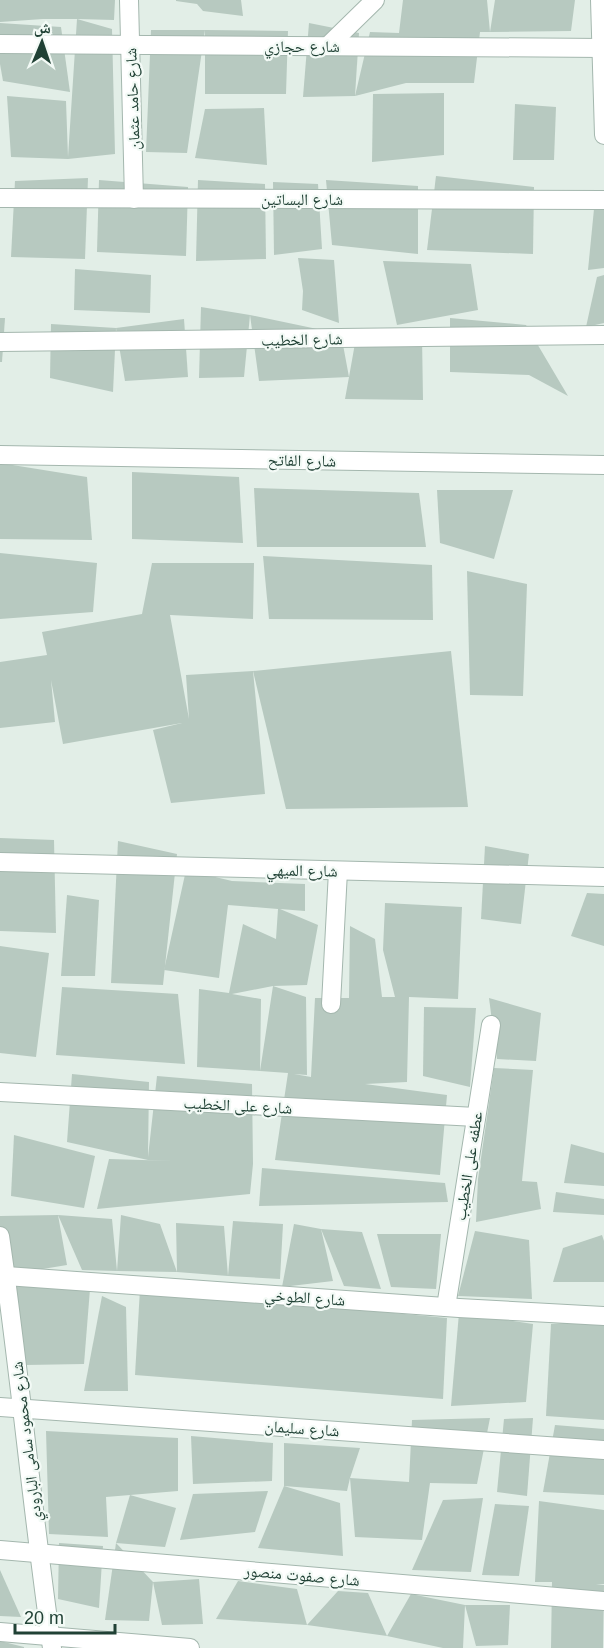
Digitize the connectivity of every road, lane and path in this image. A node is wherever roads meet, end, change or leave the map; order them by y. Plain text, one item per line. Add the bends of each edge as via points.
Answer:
1 (129, 0) edge
2 (375, 0) edge
3 (600, 0) edge
4 (0, 44) edge
5 (130, 45) junction
6 (328, 46) junction
7 (603, 48) edge
8 (604, 135) edge
9 (0, 198) edge
10 (134, 199) junction
11 (604, 200) edge
12 (604, 335) edge
13 (0, 342) edge
14 (0, 455) edge
15 (604, 465) edge
16 (0, 862) edge
17 (338, 871) junction
18 (604, 877) edge
19 (331, 1004) dead end
20 (491, 1025) dead end
21 (0, 1092) edge
22 (476, 1118) junction
23 (0, 1236) edge
24 (6, 1276) junction
25 (446, 1307) junction
26 (604, 1316) edge
27 (0, 1407) edge
28 (23, 1408) junction
29 (604, 1450) edge
30 (0, 1550) edge
31 (39, 1552) junction
32 (604, 1601) edge
33 (0, 1632) edge
34 (51, 1642) edge
35 (190, 1648) edge

1 - 5 street, شارع حامد عثمان
2 - 6 street
3 - 7 street
4 - 5 street, شارع حجازي
5 - 6 street, شارع حجازي
5 - 10 street, شارع حامد عثمان
6 - 7 street, شارع حجازي
7 - 8 street
9 - 10 street, شارع البساتين
10 - 11 street, شارع البساتين
12 - 13 street, شارع الخطيب
14 - 15 street, شارع الفاتح
16 - 17 street, شارع الميهي
17 - 18 street, شارع الميهي
17 - 19 street
20 - 22 street, عطفه على الخطيب
21 - 22 street, شارع على الخطيب
22 - 25 street, عطفه على الخطيب
23 - 24 street, شارع محمود سامى البارودي
24 - 25 street, شارع الطوخي
24 - 28 street, شارع محمود سامى البارودي
25 - 26 street, شارع الطوخي
27 - 28 street, شارع سليمان
28 - 29 street, شارع سليمان
28 - 31 street, شارع محمود سامى البارودي
30 - 31 street, شارع صفوت منصور
31 - 32 street, شارع صفوت منصور
31 - 34 street, شارع محمود سامى البارودي
33 - 34 street
34 - 35 street

